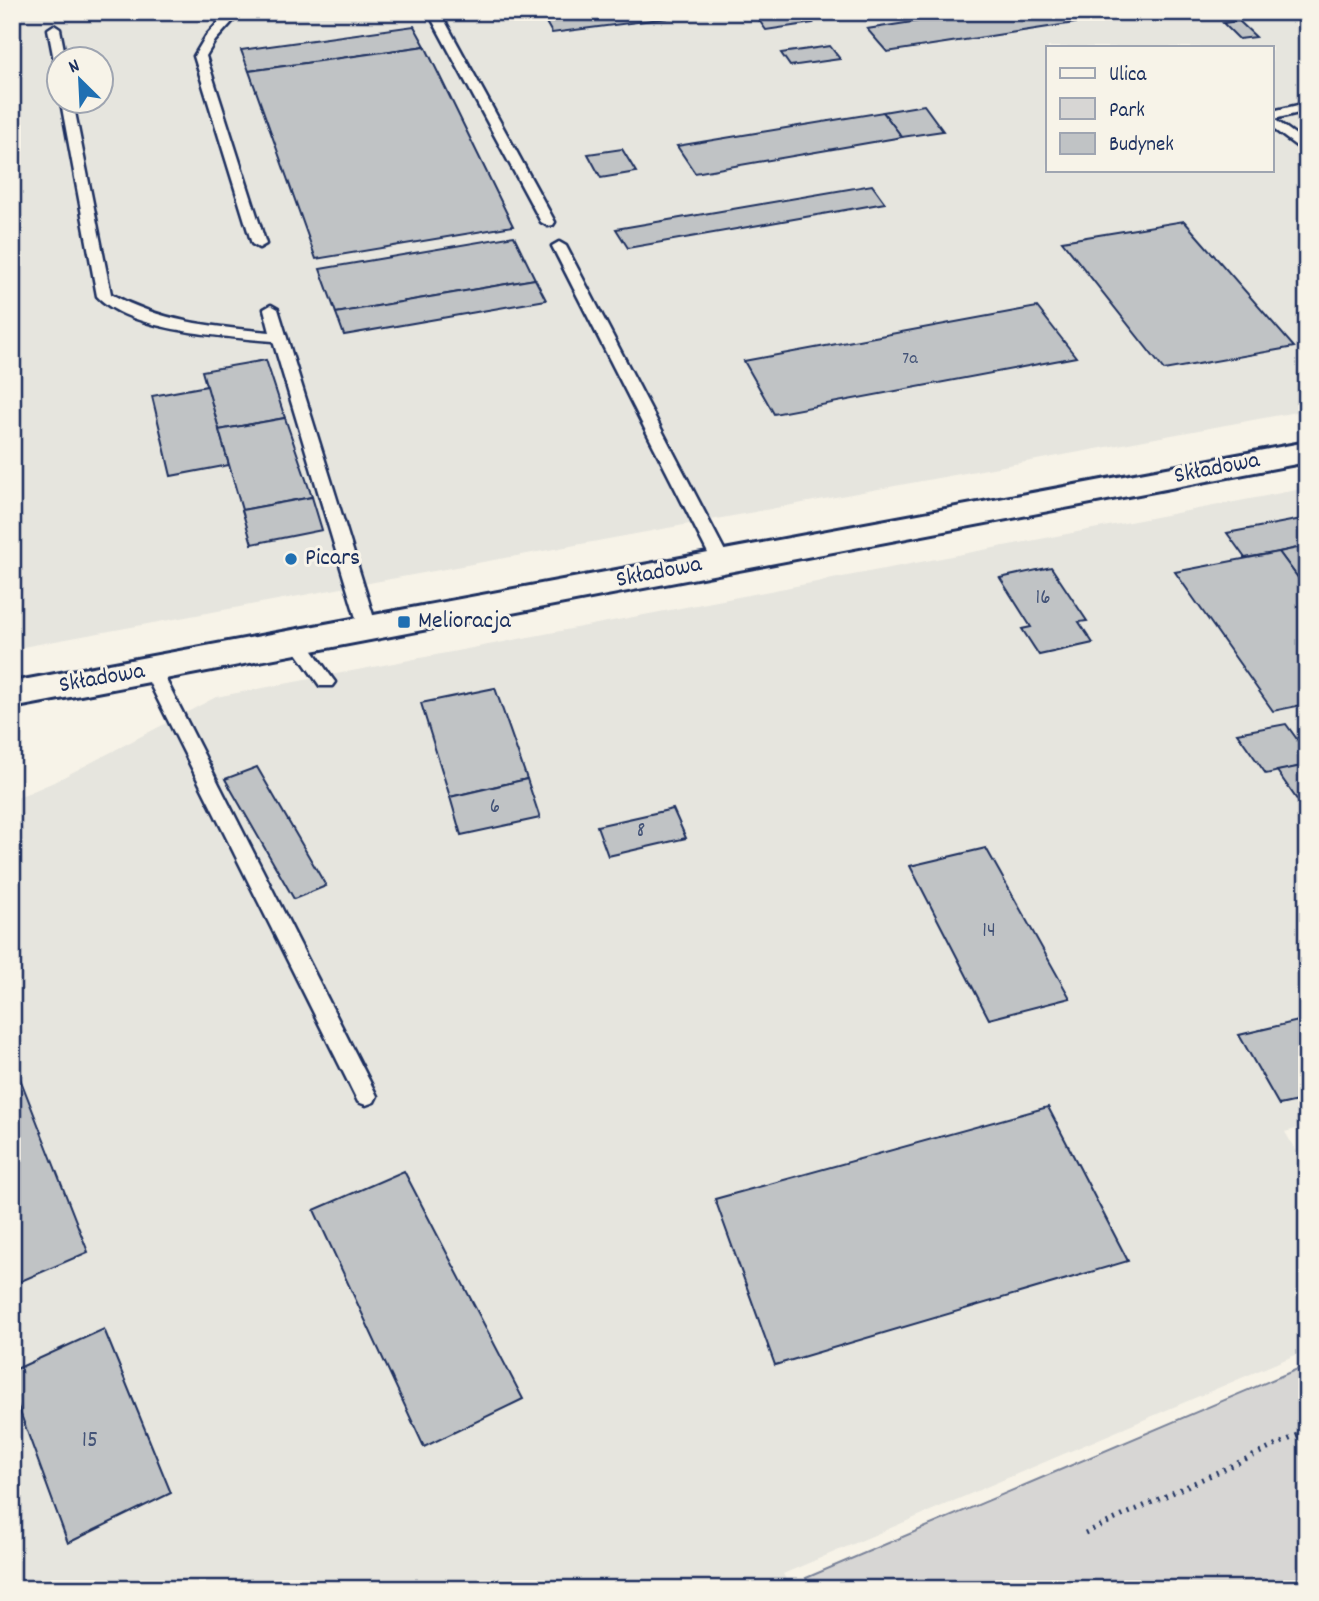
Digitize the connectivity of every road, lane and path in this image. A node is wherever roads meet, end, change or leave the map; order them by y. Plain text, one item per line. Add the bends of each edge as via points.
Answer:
1 (235, 12) edge
2 (434, 12) edge
3 (54, 29) dead end
4 (57, 46) edge
5 (1307, 107) edge
6 (1274, 115) edge
7 (70, 116) edge
8 (1274, 124) edge
9 (1307, 149) edge
10 (548, 222) dead end
11 (259, 244) dead end
12 (559, 246) dead end
13 (271, 309) dead end
14 (280, 337) junction
15 (1307, 452) edge
16 (721, 561) junction
17 (368, 628) junction
18 (298, 642) junction
19 (152, 670) junction
20 (326, 682) dead end
21 (12, 695) edge
22 (366, 1096) dead end
23 (1307, 1431) edge
24 (1085, 1533) dead end

1 - 11 lane via 200,56
2 - 10 lane
3 - 4 lane
5 - 6 lane
7 - 14 lane via 104,296 136,314 203,331
8 - 9 lane
12 - 16 lane
13 - 14 lane
14 - 17 lane
15 - 16 street, Składowa
16 - 17 street, Składowa
17 - 18 street, Składowa
18 - 19 street, Składowa
18 - 20 lane
19 - 21 street, Składowa
19 - 22 lane
23 - 24 path

